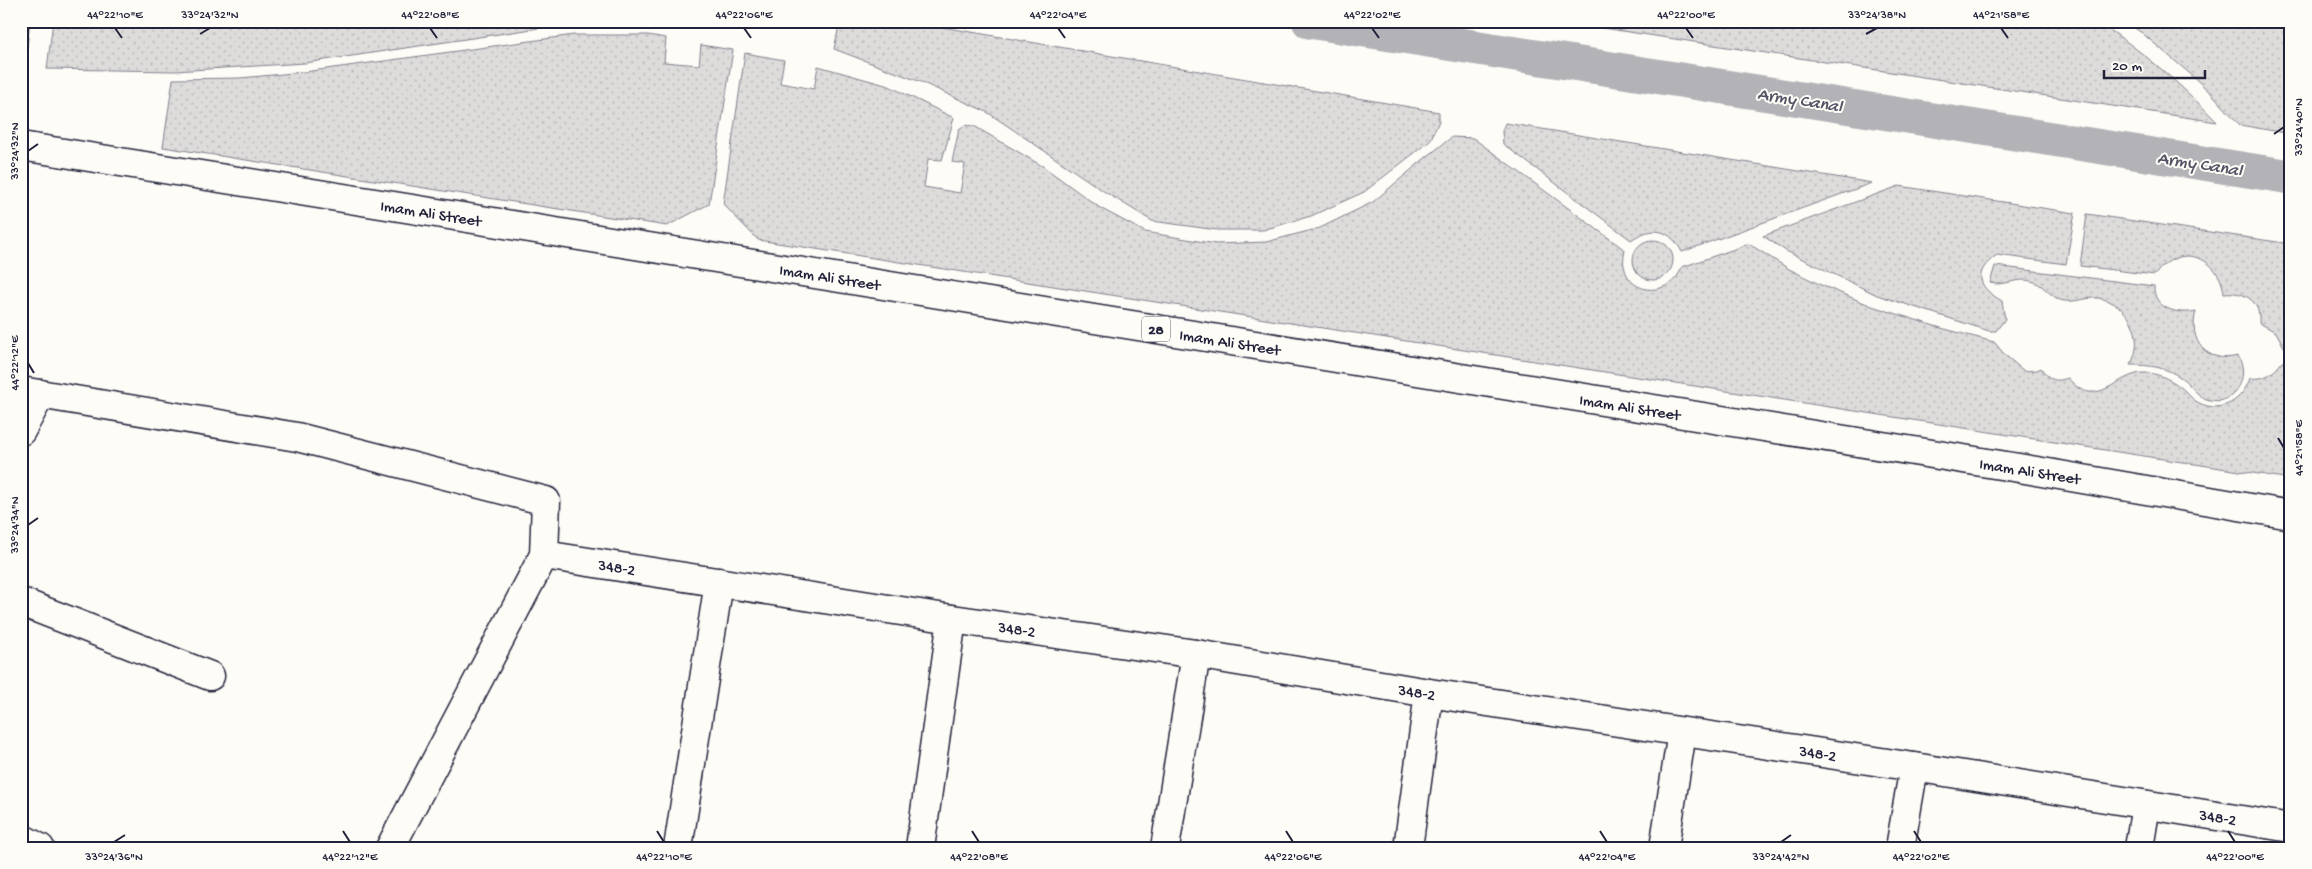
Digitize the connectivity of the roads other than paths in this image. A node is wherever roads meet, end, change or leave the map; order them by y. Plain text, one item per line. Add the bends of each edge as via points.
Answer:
1 (21, 146) edge
2 (31, 393) edge
3 (21, 431) edge
4 (2291, 514) edge
5 (544, 555) junction
6 (719, 582) junction
7 (21, 602) edge
8 (952, 619) junction
9 (1196, 654) junction
10 (210, 676) dead end
11 (1429, 693) junction
12 (1682, 732) junction
13 (1914, 767) junction
14 (2146, 805) junction
15 (2291, 828) edge
16 (403, 835) edge
17 (21, 838) edge
18 (40, 848) edge
19 (390, 848) edge
20 (678, 848) edge
21 (920, 848) edge
22 (1165, 848) edge
23 (1408, 848) edge
24 (1664, 848) edge
25 (1900, 848) edge
26 (2139, 848) edge

1 - 4 main road, Imam Ali Street / 28
2 - 3 main road
2 - 5 main road via 297,437 546,501
5 - 6 main road, 348-2
5 - 16 main road
6 - 8 main road, 348-2
6 - 20 main road
7 - 10 main road
8 - 9 main road, 348-2
8 - 21 main road
9 - 11 main road, 348-2
9 - 22 main road
11 - 12 main road, 348-2
11 - 23 main road
12 - 13 main road, 348-2
12 - 24 main road
13 - 14 main road, 348-2
13 - 25 main road
14 - 15 main road, 348-2
14 - 26 main road
16 - 19 main road
17 - 18 main road

